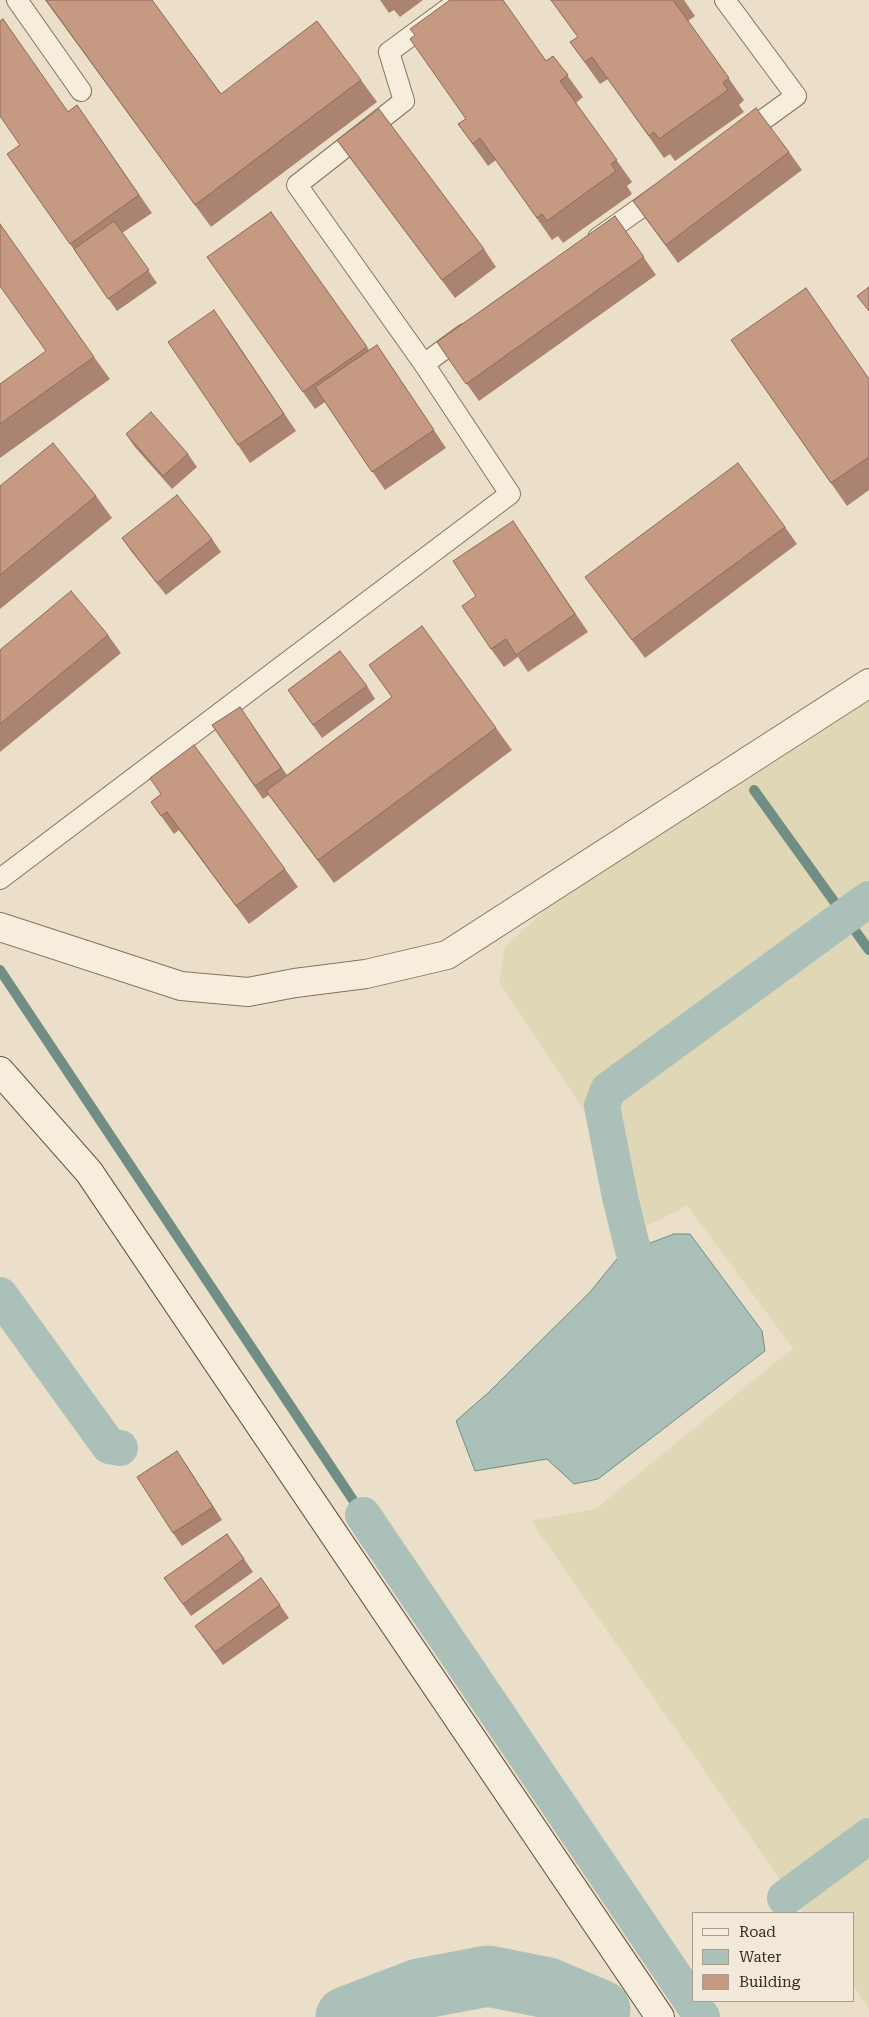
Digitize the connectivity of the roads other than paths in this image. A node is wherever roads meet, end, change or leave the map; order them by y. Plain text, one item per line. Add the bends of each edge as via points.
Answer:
1 (18, 0) edge
2 (460, 0) edge
3 (725, 0) edge
4 (81, 91) dead end
5 (723, 148) edge
6 (674, 183) edge
7 (586, 247) edge
8 (481, 323) edge
9 (424, 364) junction
10 (869, 683) edge
11 (0, 879) edge
12 (0, 927) edge
13 (0, 1071) edge
14 (660, 2017) edge

1 - 4 lane
2 - 9 lane via 388,52 404,101 298,185
3 - 5 lane via 796,96
6 - 7 lane
8 - 9 lane
9 - 11 lane via 510,494
10 - 12 main road via 446,955 366,974 248,992 181,986
13 - 14 main road via 89,1172

